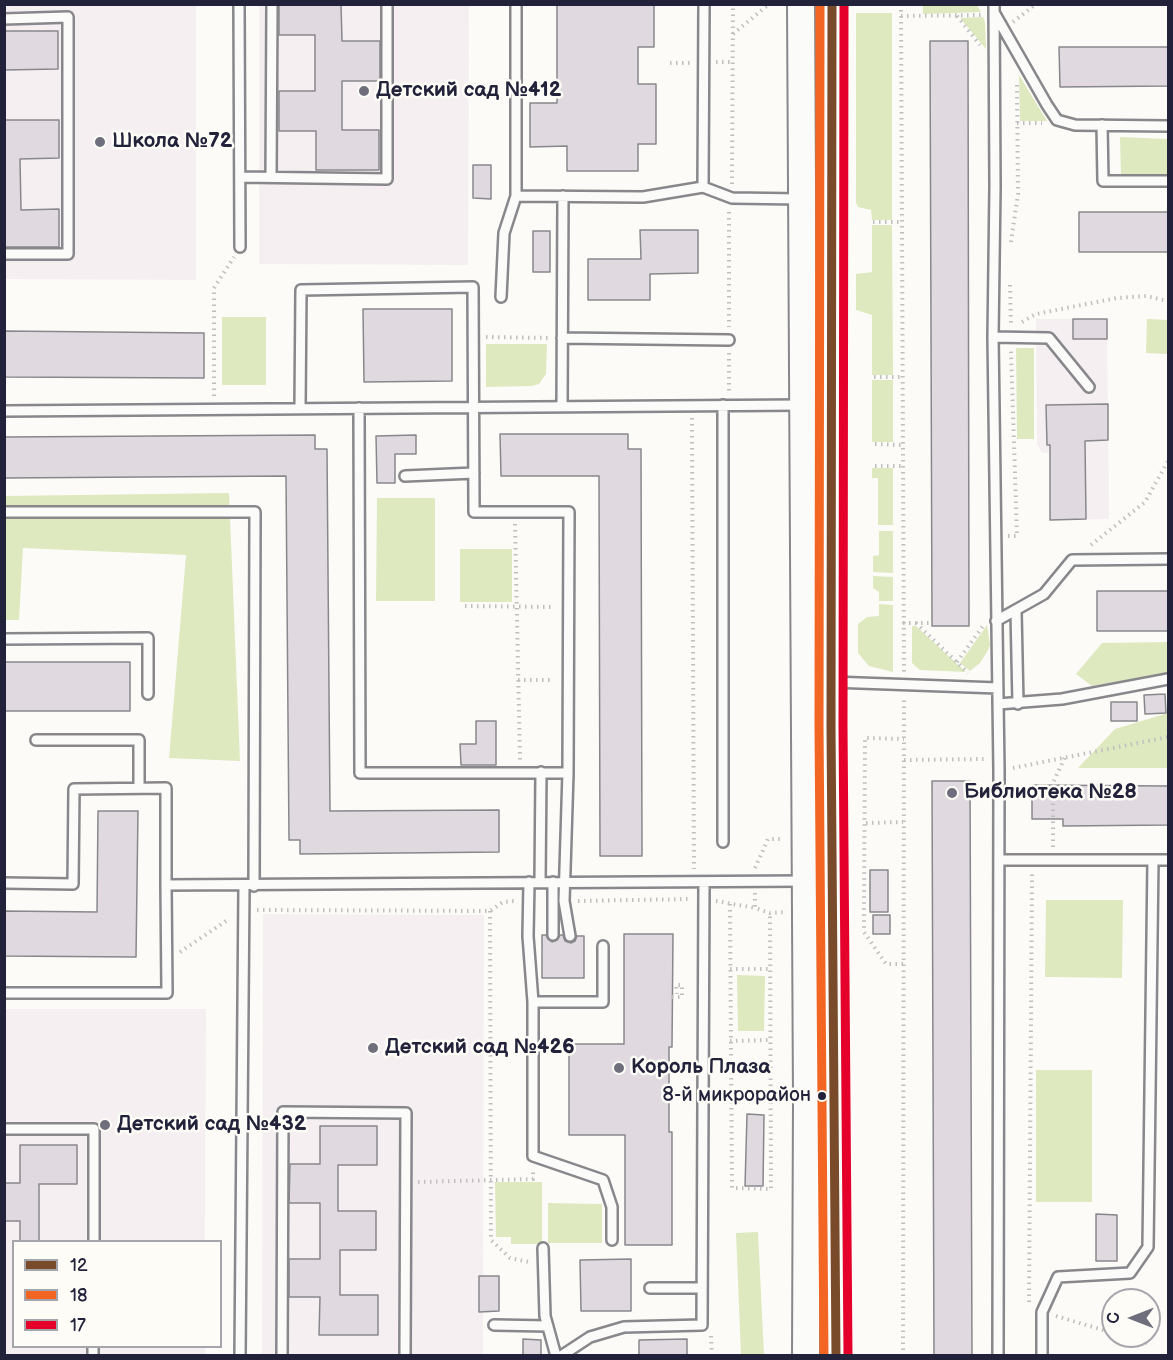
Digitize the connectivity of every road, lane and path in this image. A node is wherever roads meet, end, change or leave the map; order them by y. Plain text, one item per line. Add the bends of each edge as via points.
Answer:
1 (239, 4) edge
2 (272, 4) edge
3 (387, 4) edge
4 (516, 4) edge
5 (704, 4) edge
6 (769, 4) edge
7 (801, 4) edge
8 (832, 4) edge
9 (1036, 4) edge
10 (994, 10) edge
11 (956, 15) junction
12 (901, 16) dead end
13 (4, 19) edge
14 (1004, 30) junction
15 (733, 34) dead end
16 (802, 45) junction
17 (1017, 54) junction
18 (994, 62) junction
19 (832, 94) junction
20 (1057, 120) junction
21 (1017, 123) junction
22 (1102, 125) junction
23 (1168, 126) edge
24 (240, 177) junction
25 (271, 177) junction
26 (1168, 182) edge
27 (703, 187) junction
28 (516, 196) junction
29 (563, 196) junction
30 (801, 199) junction
31 (873, 222) dead end
32 (902, 222) dead end
33 (240, 247) joint
34 (1009, 249) dead end
35 (4, 254) edge
36 (1010, 279) dead end
37 (501, 297) dead end
38 (1168, 301) edge
39 (473, 336) junction
40 (993, 337) junction
41 (1010, 337) junction
42 (562, 338) junction
43 (729, 340) dead end
44 (874, 376) dead end
45 (902, 376) dead end
46 (1089, 387) dead end
47 (692, 405) junction
48 (723, 405) junction
49 (802, 405) junction
50 (474, 407) junction
51 (562, 407) junction
52 (300, 408) junction
53 (359, 408) junction
54 (214, 409) junction
55 (4, 411) edge
56 (875, 444) dead end
57 (903, 445) dead end
58 (1168, 461) edge
59 (875, 466) dead end
60 (903, 466) dead end
61 (474, 473) junction
62 (405, 476) dead end
63 (4, 512) edge
64 (514, 512) junction
65 (803, 530) junction
66 (995, 536) junction
67 (1168, 559) edge
68 (1072, 560) junction
69 (465, 606) dead end
70 (516, 606) junction
71 (568, 607) junction
72 (1016, 611) junction
73 (996, 621) junction
74 (903, 623) dead end
75 (916, 623) junction
76 (929, 623) dead end
77 (4, 639) edge
78 (957, 662) junction
79 (1168, 679) edge
80 (519, 680) junction
81 (568, 680) junction
82 (832, 682) junction
83 (984, 687) junction
84 (998, 688) junction
85 (148, 694) dead end
86 (1018, 704) junction
87 (998, 705) junction
88 (831, 726) junction
89 (1168, 737) edge
90 (904, 739) dead end
91 (36, 740) dead end
92 (1065, 758) junction
93 (999, 759) junction
94 (904, 760) dead end
95 (999, 771) junction
96 (520, 772) junction
97 (541, 772) junction
98 (568, 772) junction
99 (139, 788) junction
100 (903, 822) dead end
101 (866, 823) junction
102 (723, 842) dead end
103 (999, 860) junction
104 (1032, 860) junction
105 (1054, 860) junction
106 (1153, 860) junction
107 (1168, 860) edge
108 (833, 880) junction
109 (805, 881) junction
110 (529, 882) junction
111 (540, 882) junction
112 (553, 882) junction
113 (566, 882) junction
114 (699, 882) junction
115 (4, 883) edge
116 (166, 885) junction
117 (244, 886) junction
118 (254, 886) junction
119 (704, 899) junction
120 (529, 901) junction
121 (564, 901) junction
122 (730, 904) junction
123 (244, 909) junction
124 (755, 909) dead end
125 (490, 911) junction
126 (770, 913) dead end
127 (553, 935) dead end
128 (570, 936) dead end
129 (603, 946) dead end
130 (167, 960) junction
131 (903, 964) dead end
132 (730, 969) junction
133 (771, 969) junction
134 (4, 993) edge
135 (677, 994) dead end
136 (672, 998) dead end
137 (533, 1002) junction
138 (771, 1040) junction
139 (730, 1041) junction
140 (807, 1041) junction
141 (4, 1129) edge
142 (835, 1144) junction
143 (533, 1156) junction
144 (491, 1179) junction
145 (405, 1182) junction
146 (94, 1240) edge
147 (612, 1240) dead end
148 (543, 1248) dead end
149 (543, 1266) junction
150 (650, 1288) dead end
151 (702, 1288) junction
152 (1042, 1312) junction
153 (494, 1325) dead end
154 (548, 1326) junction
155 (1101, 1329) edge
156 (240, 1356) edge
157 (282, 1356) edge
158 (405, 1356) edge
159 (558, 1356) edge
160 (806, 1356) edge
161 (836, 1356) edge
162 (998, 1356) edge
163 (1042, 1356) edge

1 - 24 lane
2 - 25 lane
3 - 25 lane via 387,179
4 - 28 lane
5 - 27 lane
6 - 15 path
7 - 16 main road
8 - 19 main road
9 - 14 path
10 - 11 path
10 - 14 lane
10 - 18 lane
11 - 12 path
11 - 18 path
13 - 35 lane via 68,16 68,254
14 - 17 lane
16 - 19 main road via 808,30 821,34 823,68
16 - 30 main road
17 - 20 lane
17 - 21 path
18 - 40 lane
19 - 82 main road
20 - 21 path
20 - 22 lane
21 - 34 path via 1018,194
22 - 23 lane
22 - 26 lane via 1103,181
24 - 25 lane
24 - 33 lane
27 - 29 lane via 643,197
27 - 30 lane via 732,198
28 - 29 lane
28 - 37 lane via 504,233
29 - 42 lane
30 - 49 main road
31 - 32 path
33 - 54 path via 214,288
36 - 38 path via 1011,328 1036,314 1117,298 1146,296
39 - 42 path
39 - 50 lane
39 - 52 lane via 472,287 301,290
40 - 41 lane
40 - 66 lane
41 - 46 lane via 1049,338
41 - 66 path via 1017,536
42 - 43 lane
42 - 51 lane
44 - 45 path
47 - 48 lane
47 - 51 lane
47 - 114 path
48 - 49 lane
48 - 102 lane
49 - 65 main road
50 - 51 lane
50 - 53 lane
50 - 61 lane
52 - 53 lane
52 - 54 lane
53 - 96 lane via 360,773
54 - 55 lane
56 - 57 path
58 - 68 path via 1145,502
59 - 60 path
61 - 62 lane
61 - 64 lane via 474,512
63 - 118 lane via 255,512
64 - 70 path
64 - 71 lane via 568,512
65 - 88 main road via 811,519 819,525 821,683
65 - 109 main road
66 - 73 lane
67 - 68 lane
68 - 72 lane via 1044,594
69 - 70 path
70 - 71 path
70 - 80 path
71 - 81 lane
72 - 73 lane
72 - 86 lane
73 - 78 path via 987,621
73 - 84 lane
74 - 75 path
75 - 76 path
75 - 78 path
77 - 85 lane via 148,638
78 - 83 path
79 - 86 lane
80 - 81 path
80 - 96 path
81 - 98 lane
82 - 83 lane
82 - 88 main road
83 - 84 lane
84 - 87 lane
86 - 87 lane
87 - 93 lane
88 - 108 main road
89 - 92 path
90 - 101 path via 865,738
91 - 99 lane via 139,740
92 - 95 path
92 - 105 path via 1053,783
93 - 94 path
93 - 95 lane
95 - 103 lane
96 - 97 lane
97 - 98 lane
97 - 111 lane
98 - 113 lane
99 - 115 lane via 74,789 73,884
99 - 116 lane via 166,788
100 - 101 path
101 - 131 path via 864,932 886,964
103 - 104 lane
103 - 162 lane
104 - 105 lane
104 - 152 path via 1029,1303
105 - 106 lane
106 - 107 lane
106 - 152 lane via 1148,1247 1130,1274 1058,1277
108 - 109 main road
108 - 142 main road
109 - 114 lane
109 - 140 main road
110 - 111 lane
110 - 118 lane
110 - 120 lane
111 - 112 lane
112 - 113 lane
112 - 127 lane
113 - 114 lane
113 - 121 lane
114 - 119 lane
116 - 117 lane
116 - 130 lane
117 - 118 lane
117 - 123 lane
119 - 121 path
119 - 122 path
119 - 151 lane
120 - 125 path via 503,902
120 - 137 lane
121 - 128 lane
122 - 124 path
122 - 132 path
123 - 125 path
123 - 130 path
123 - 156 lane
125 - 144 path
126 - 133 path
129 - 137 lane via 603,1002
130 - 134 lane via 167,993
132 - 133 path
132 - 139 path
133 - 138 path
135 - 136 path via 676,985 682,985 682,998
137 - 143 lane
138 - 139 path
138 - 139 path via 771,1189 732,1188
140 - 142 main road via 816,1071 818,1151 828,1157
140 - 160 main road
141 - 146 lane via 94,1129
142 - 161 main road
143 - 144 path via 533,1179
143 - 147 lane via 603,1179 612,1207
144 - 145 path
144 - 149 path via 491,1240 510,1258
145 - 157 lane via 406,1113 283,1112
145 - 158 lane
148 - 149 lane
149 - 154 lane via 544,1316
150 - 151 lane
151 - 159 lane via 702,1325 624,1327 591,1337
152 - 155 path
152 - 163 lane
153 - 154 lane
154 - 159 lane

